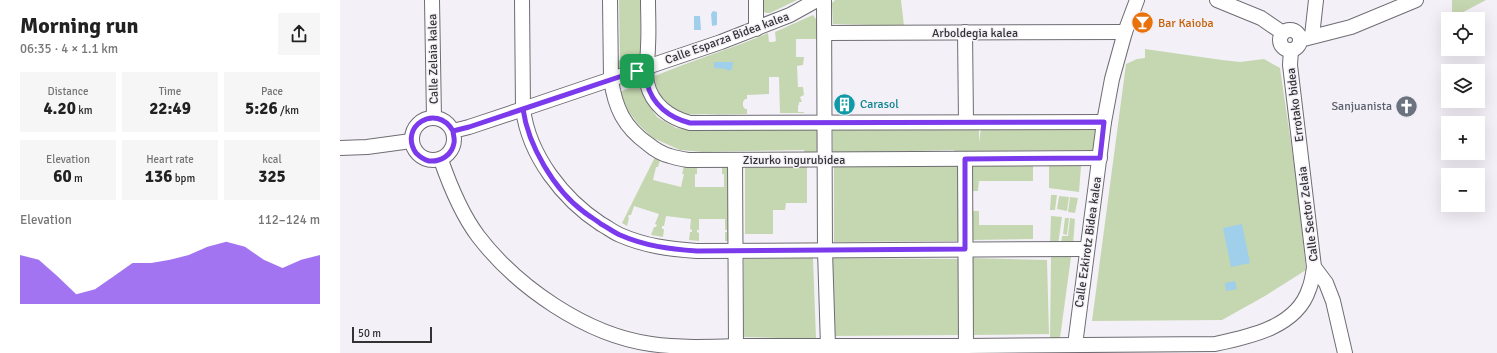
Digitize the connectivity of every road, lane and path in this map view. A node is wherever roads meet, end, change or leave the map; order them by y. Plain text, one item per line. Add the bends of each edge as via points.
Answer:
1 (432, 0) edge
2 (522, 0) edge
3 (610, 0) edge
4 (648, 0) edge
5 (756, 0) edge
6 (818, 0) edge
7 (824, 0) edge
8 (1137, 0) edge
9 (1217, 0) edge
10 (1316, 0) edge
11 (1416, 0) edge
12 (756, 28) junction
13 (965, 32) junction
14 (1125, 32) junction
15 (825, 33) junction
16 (1283, 34) junction
17 (1306, 38) junction
18 (1291, 50) junction
19 (647, 67) junction
20 (611, 79) junction
21 (523, 109) junction
22 (434, 118) junction
23 (966, 122) junction
24 (1104, 122) junction
25 (824, 123) junction
26 (453, 131) junction
27 (411, 141) junction
28 (340, 148) edge
29 (1100, 158) junction
30 (825, 159) junction
31 (965, 159) junction
32 (441, 160) junction
33 (735, 160) junction
34 (1301, 160) joint
35 (965, 249) junction
36 (1082, 249) dead end
37 (735, 251) junction
38 (825, 251) junction
39 (1314, 267) junction
40 (1075, 344) junction
41 (736, 346) junction
42 (828, 346) junction
43 (966, 346) junction
44 (1345, 353) edge

1 - 22 street, Calle Zelaia kalea
2 - 21 street
3 - 20 street, Zizurko ingurubidea
4 - 19 street
5 - 12 street
6 - 12 street, Calle Esparza Bidea kalea via 790,15
7 - 15 street
8 - 14 street, Calle Ezkirotz Bidea kalea
9 - 16 street via 1261,18
10 - 17 street
11 - 17 street via 1351,27
12 - 19 street, Calle Esparza Bidea kalea
13 - 14 street, Arboldegia kalea
13 - 15 street, Arboldegia kalea
13 - 23 street
14 - 24 street, Calle Ezkirotz Bidea kalea
15 - 25 street
16 - 17 street via 1289,30
16 - 18 street via 1281,44 1286,50
17 - 18 street via 1297,48
18 - 34 street, Errotako bidea via 1290,65
19 - 20 street, Calle Esparza Bidea kalea
19 - 25 street via 647,83 654,98 671,116 680,121
20 - 21 street, Calle Esparza Bidea kalea
20 - 33 street, Zizurko ingurubidea via 614,96 626,125 654,148 669,156 688,160
21 - 26 street, Calle Esparza Bidea kalea
21 - 37 street via 533,145 550,174 583,211 618,234 661,248
22 - 26 street via 444,121
22 - 27 street via 424,120 414,128
23 - 24 street
23 - 25 street
24 - 29 street, Calle Ezkirotz Bidea kalea
25 - 30 street
26 - 32 street via 454,142 450,153
27 - 28 street
27 - 32 street via 418,155 428,161
29 - 31 street, Zizurko ingurubidea
29 - 40 street, Calle Ezkirotz Bidea kalea
30 - 31 street, Zizurko ingurubidea
30 - 33 street, Zizurko ingurubidea
30 - 38 street
31 - 35 street
32 - 41 street via 462,209 478,235 517,278 570,315 604,330 650,344
33 - 37 street
34 - 39 street, Calle Sector Zelaia
35 - 36 street
35 - 38 street
35 - 43 street
37 - 38 street
37 - 41 street
38 - 42 street
39 - 40 street via 1309,290 1299,307 1284,321 1241,338 1215,344
39 - 44 street via 1326,283 1333,301
40 - 43 street
41 - 42 street
42 - 43 street

